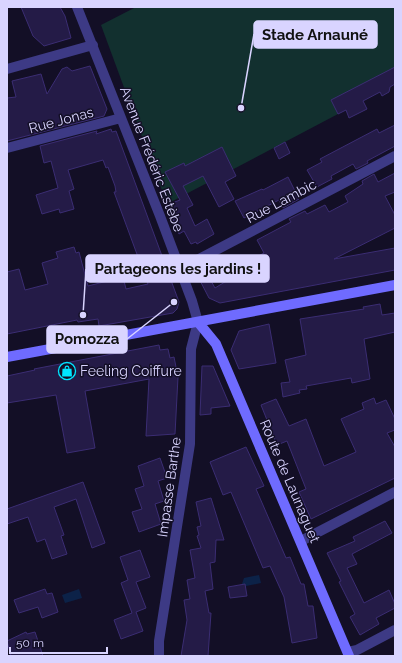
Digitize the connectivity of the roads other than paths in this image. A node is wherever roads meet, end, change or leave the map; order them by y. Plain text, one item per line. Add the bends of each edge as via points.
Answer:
1 (77, 7) edge
2 (93, 46) junction
3 (7, 69) edge
4 (121, 118) junction
5 (7, 148) edge
6 (395, 156) edge
7 (180, 269) junction
8 (395, 285) edge
9 (198, 322) junction
10 (7, 357) edge
11 (395, 492) edge
12 (301, 541) junction
13 (395, 630) edge
14 (349, 654) edge
15 (159, 656) edge

1 - 2 street, Avenue Frédéric Estèbe
2 - 3 street
2 - 4 street, Avenue Frédéric Estèbe
4 - 5 street, Rue Jonas
4 - 7 street, Avenue Frédéric Estèbe
6 - 7 street, Rue Lambic
7 - 9 street, Avenue Frédéric Estèbe
8 - 9 main road
9 - 10 main road
9 - 12 main road, Route de Launaguet via 216,344
9 - 15 street, Impasse Barthe via 191,349 190,444 159,641
11 - 12 street
12 - 14 main road, Route de Launaguet
13 - 14 street

